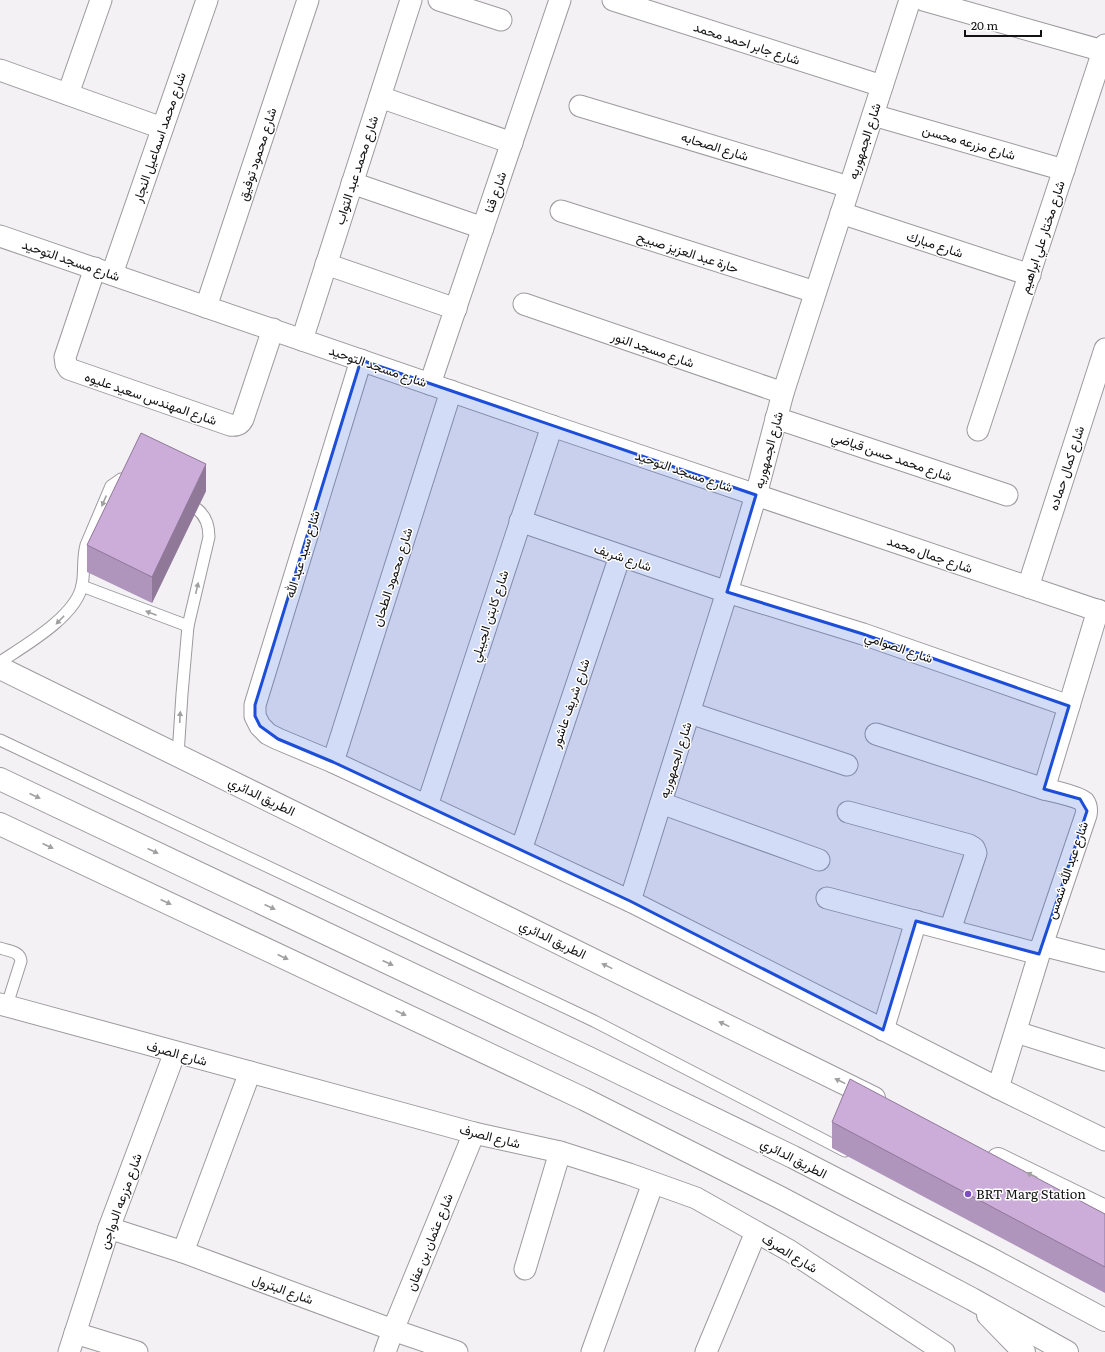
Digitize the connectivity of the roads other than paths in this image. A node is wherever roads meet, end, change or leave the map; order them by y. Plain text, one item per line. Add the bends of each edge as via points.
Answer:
1 (101, 0) edge
2 (207, 0) edge
3 (308, 0) edge
4 (411, 0) edge
5 (439, 0) edge
6 (560, 0) edge
7 (613, 0) edge
8 (910, 0) edge
9 (923, 0) edge
10 (501, 20) dead end
11 (1104, 48) edge
12 (0, 70) edge
13 (882, 86) junction
14 (68, 94) junction
15 (380, 97) junction
16 (580, 106) dead end
17 (873, 115) junction
18 (162, 128) junction
19 (512, 143) junction
20 (1064, 170) junction
21 (352, 182) junction
22 (849, 187) junction
23 (561, 211) dead end
24 (841, 213) junction
25 (483, 228) junction
26 (0, 236) edge
27 (326, 264) junction
28 (103, 271) junction
29 (1030, 274) junction
30 (815, 292) junction
31 (524, 304) dead end
32 (206, 307) junction
33 (456, 309) junction
34 (273, 329) junction
35 (302, 340) junction
36 (1105, 349) edge
37 (361, 360) junction
38 (430, 384) junction
39 (451, 391) junction
40 (783, 394) junction
41 (776, 418) junction
42 (552, 426) junction
43 (978, 430) dead end
44 (132, 479) edge
45 (756, 495) junction
46 (1007, 495) dead end
47 (197, 509) edge
48 (520, 521) junction
49 (620, 556) junction
50 (82, 586) junction
51 (1028, 587) junction
52 (727, 592) junction
53 (1101, 611) edge
54 (188, 626) junction
55 (0, 662) edge
56 (0, 668) edge
57 (1069, 706) junction
58 (690, 713) junction
59 (876, 734) dead end
60 (0, 740) edge
61 (178, 756) junction
62 (333, 762) junction
63 (847, 764) dead end
64 (0, 779) edge
65 (1044, 789) junction
66 (661, 804) junction
67 (427, 806) junction
68 (848, 812) dead end
69 (0, 824) edge
70 (521, 850) junction
71 (819, 860) dead end
72 (827, 898) dead end
73 (630, 901) junction
74 (916, 921) junction
75 (950, 930) junction
76 (0, 948) edge
77 (1040, 950) junction
78 (1105, 961) edge
79 (3, 1004) edge
80 (883, 1030) junction
81 (1016, 1032) junction
82 (175, 1052) junction
83 (1105, 1060) edge
84 (250, 1072) junction
85 (998, 1088) junction
86 (891, 1106) edge
87 (474, 1133) junction
88 (1105, 1140) edge
89 (560, 1152) junction
90 (984, 1152) edge
91 (856, 1157) edge
92 (653, 1183) junction
93 (1105, 1211) edge
94 (109, 1228) junction
95 (756, 1232) junction
96 (183, 1252) junction
97 (525, 1269) dead end
98 (972, 1299) junction
99 (1105, 1320) edge
100 (393, 1330) junction
101 (72, 1343) edge
102 (137, 1352) edge
103 (385, 1352) edge
104 (457, 1352) edge
105 (592, 1352) edge
106 (706, 1352) edge
107 (944, 1352) edge
108 (1024, 1352) edge
109 (1067, 1352) edge

1 - 14 street
2 - 18 street, شارع محمد اسماعيل النجار
3 - 32 street, شارع محمود توفيق
4 - 15 street, شارع محمد عبد التواب
5 - 10 street
6 - 19 street, شارع قنا
7 - 13 street, شارع جابر احمد محمد
8 - 13 street, شارع الجمهوريه
9 - 11 street
11 - 20 street, شارع مختار علي ابراهيم
12 - 14 street
13 - 17 street, شارع الجمهوريه
14 - 18 street
15 - 19 street
15 - 21 street, شارع محمد عبد التواب
16 - 22 street, شارع الصحابه
17 - 20 street, شارع مزرعه محسن
17 - 22 street, شارع الجمهوريه
18 - 28 street, شارع محمد اسماعيل النجار
19 - 25 street, شارع قنا
20 - 29 street, شارع مختار علي ابراهيم
21 - 25 street
21 - 27 street, شارع محمد عبد التواب
22 - 24 street, شارع الجمهوريه
23 - 30 street, حارة عبد العزيز صبيح
24 - 29 street, شارع مبارك
24 - 30 street, شارع الجمهوريه
25 - 33 street, شارع قنا
26 - 28 street, شارع مسجد التوحيد
27 - 33 street
27 - 35 street, شارع محمد عبد التواب
28 - 32 street, شارع مسجد التوحيد
28 - 34 street, شارع المهندس سعيد عليوه via 65,358 69,369 215,420 236,426 241,423
29 - 43 street, شارع مختار علي ابراهيم
30 - 40 street, شارع الجمهوريه
31 - 40 street, شارع مسجد النور
32 - 34 street, شارع مسجد التوحيد
33 - 38 street, شارع قنا
34 - 35 street, شارع مسجد التوحيد
35 - 37 street, شارع مسجد التوحيد
36 - 51 street, شارع كمال حماده
37 - 38 street, شارع مسجد التوحيد
37 - 62 street, شارع سيد عبد الله via 255,704 255,716 268,734
38 - 39 street, شارع مسجد التوحيد
39 - 42 street, شارع مسجد التوحيد
39 - 62 street, شارع محمود الطحان
40 - 41 street, شارع الجمهوريه
41 - 45 street, شارع الجمهوريه
41 - 46 street, شارع محمد حسن قياضي
42 - 45 street, شارع مسجد التوحيد
42 - 48 street, شارع كابتن الجيبلي
44 -> 50 lane via 122,479 108,491 86,545
45 - 51 street, شارع جمال محمد
45 - 52 street, شارع الجمهوريه
54 -> 47 lane via 209,537 206,520
48 - 49 street, شارع شريف
48 - 67 street, شارع كابتن الجيبلي
49 - 52 street, شارع شريف
49 - 70 street, شارع شريف عاشور
54 -> 50 lane
50 -> 55 lane via 76,599 56,624
51 - 53 street, شارع جمال محمد
52 - 57 street, شارع الصوامي via 863,634
52 - 58 street, شارع الجمهوريه
53 - 57 street
61 -> 54 lane
56 - 61 highway, الطريق الدائري
57 - 65 street
58 - 63 street
58 - 66 street, شارع الجمهوريه
59 - 65 street, شارع عبد الله شمس
60 - 91 lane via 594,1021
86 -> 61 highway, الطريق الدائري
62 - 67 street, شارع سيد عبد الله
64 -> 99 highway, الطريق الدائري via 779,1150
65 - 77 street, شارع عبد الله شمس via 1080,799 1086,804 1087,811
66 - 71 street
66 - 73 street, شارع الجمهوريه
67 - 70 street, شارع سيد عبد الله
68 - 75 street via 974,848 976,854
69 -> 98 highway via 584,1099
70 - 73 street, شارع سيد عبد الله
72 - 74 street
73 - 80 street, شارع سيد عبد الله
74 - 75 street
74 - 80 street
75 - 77 street
76 - 79 lane via 20,957
77 - 78 street
77 - 81 street, شارع عبد الله شمس
79 - 82 street, شارع الصرف
80 - 85 street, شارع سيد عبد الله
81 - 83 street
81 - 85 street, شارع عبد الله شمس
82 - 84 street, شارع الصرف
82 - 94 street, شارع مزرعه الدواجن
84 - 87 street, شارع الصرف
84 - 96 street
85 - 88 street, شارع سيد عبد الله
87 - 89 street, شارع الصرف
87 - 100 street, شارع عثمان بن عفان
89 - 92 street, شارع الصرف
89 - 97 street
93 -> 90 highway
92 - 95 street, شارع الصرف via 696,1198
92 - 105 street
94 - 96 street, شارع البترول
94 - 101 street, شارع مزرعه الدواجن
95 - 106 street
95 - 107 street, شارع الصرف via 790,1251
96 - 100 street, شارع البترول
98 - 108 highway
98 - 109 highway
100 - 103 street, شارع عثمان بن عفان
100 - 104 street, شارع البترول
101 - 102 street

